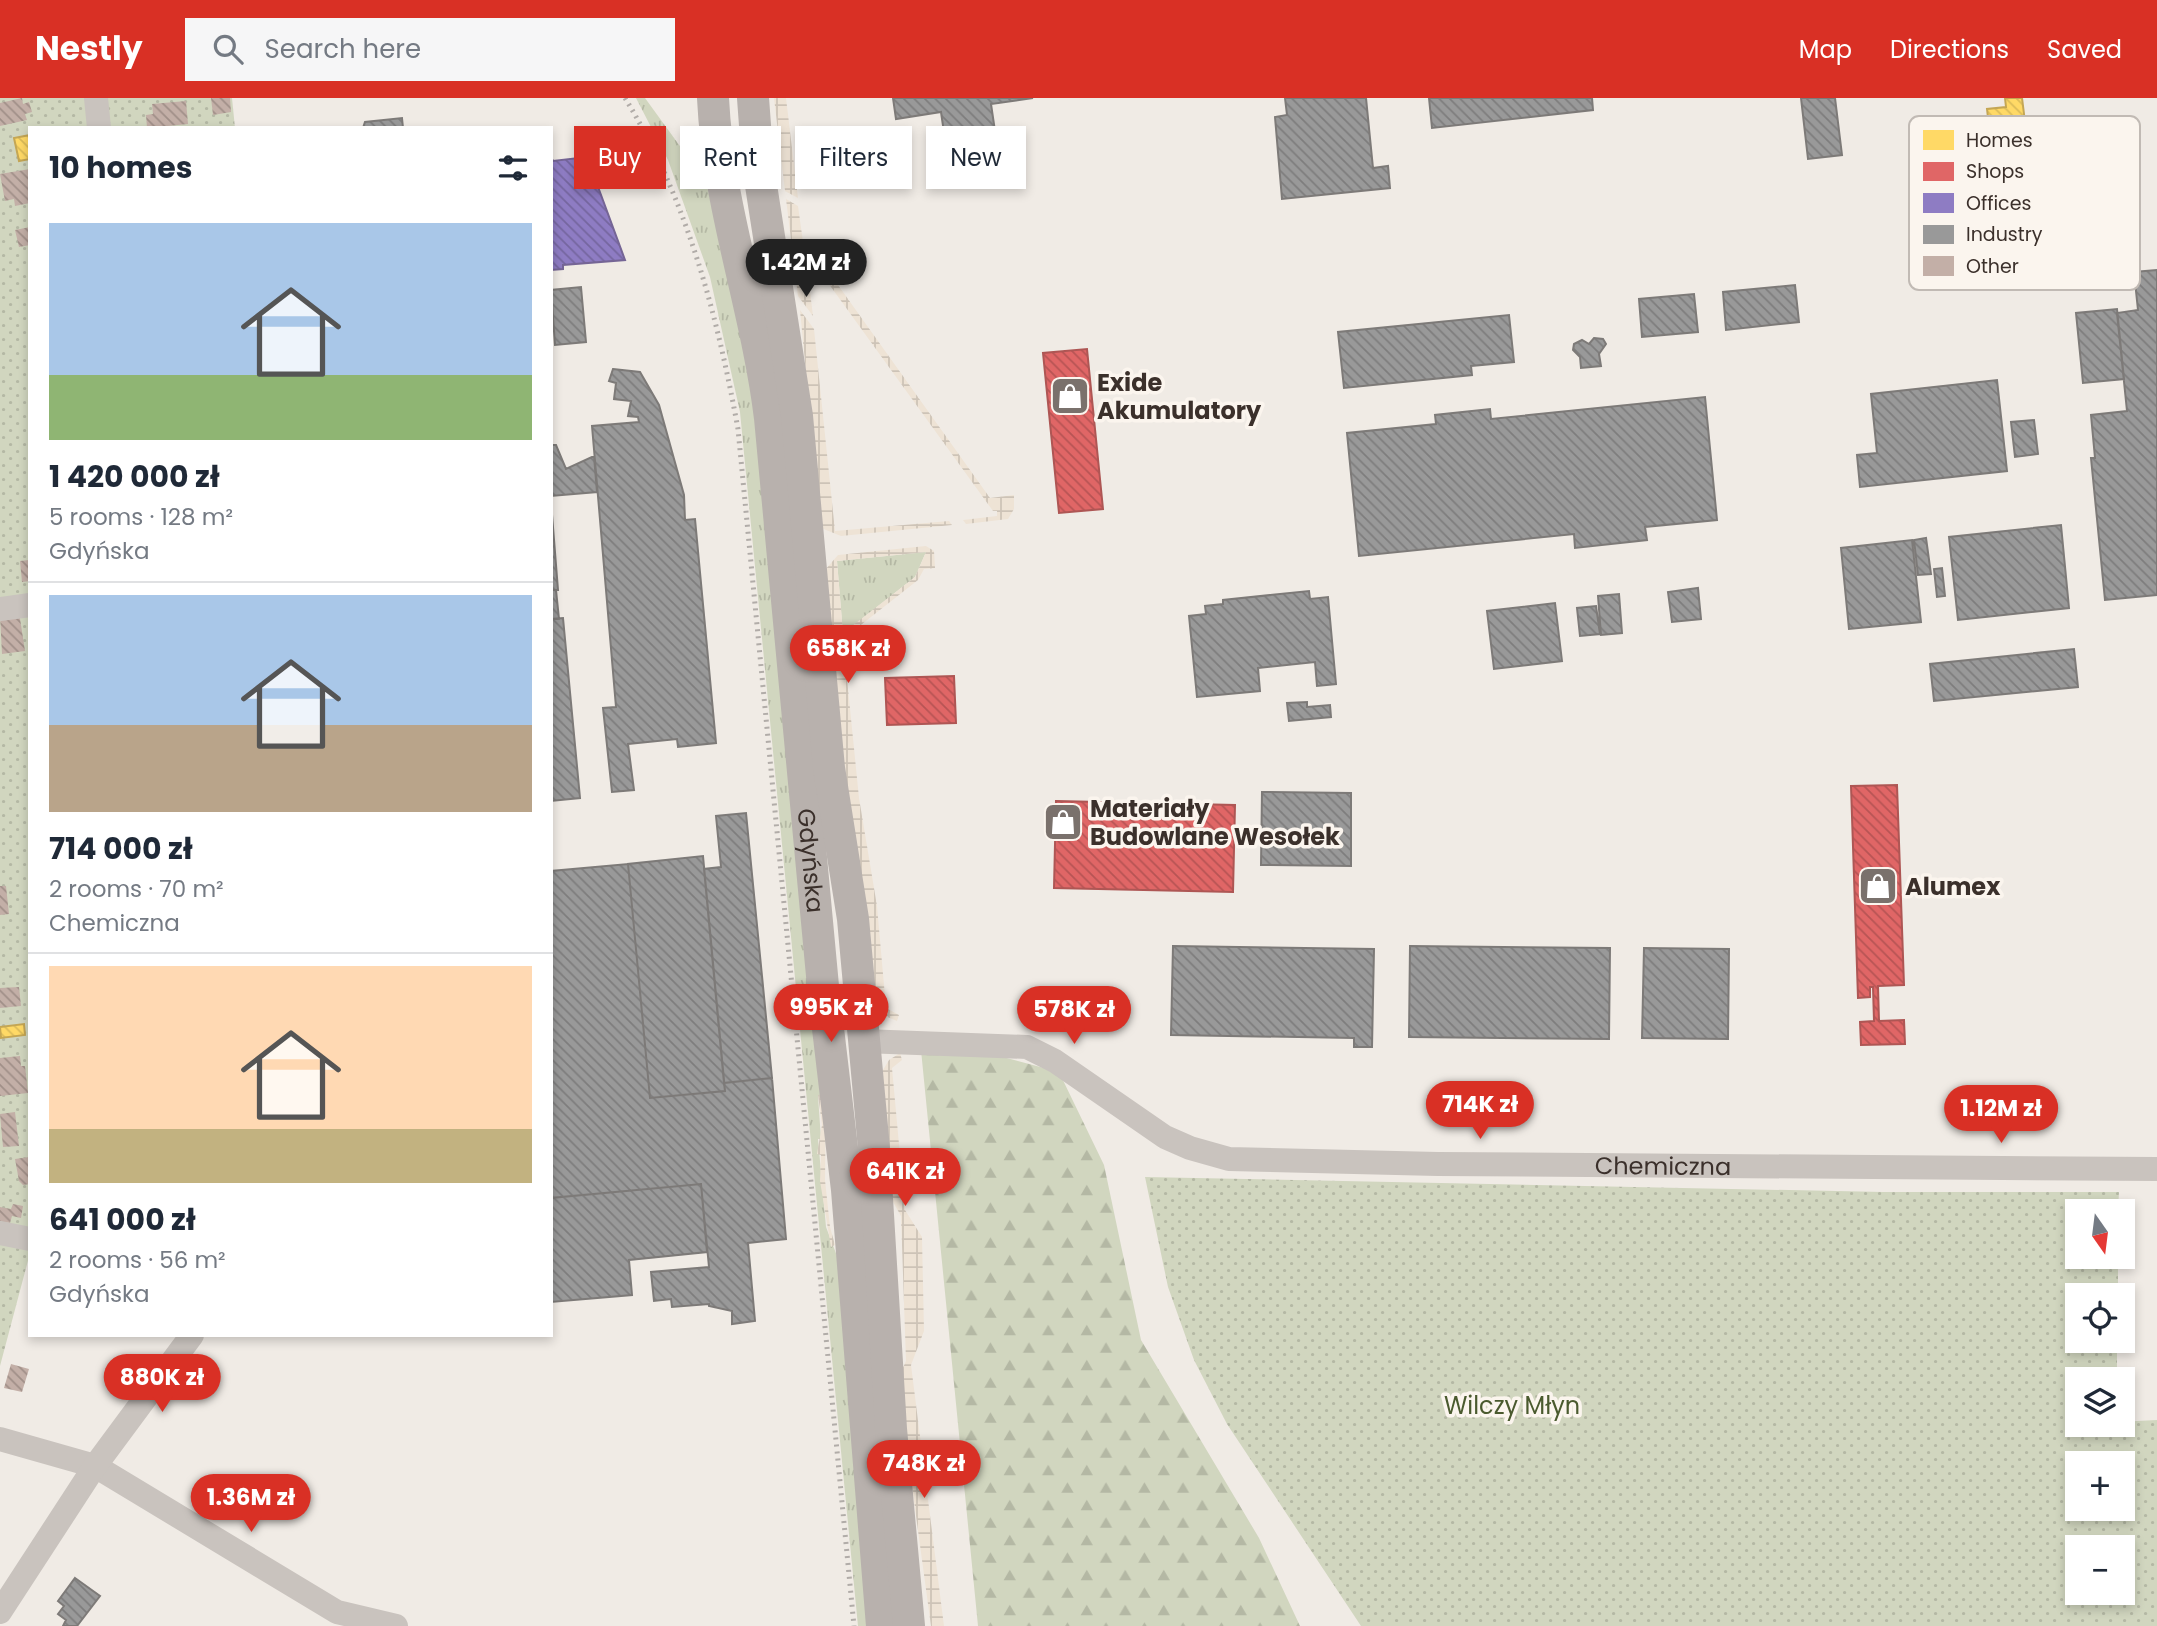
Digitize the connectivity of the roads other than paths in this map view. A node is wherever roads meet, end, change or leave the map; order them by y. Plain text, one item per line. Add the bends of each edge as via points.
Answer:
1 (96, 98) edge
2 (713, 98) edge
3 (752, 98) edge
4 (99, 126) edge
5 (28, 605) edge
6 (0, 610) edge
7 (823, 986) junction
8 (863, 1041) junction
9 (834, 1076) junction
10 (2157, 1169) edge
11 (0, 1233) edge
12 (28, 1239) edge
13 (191, 1337) edge
14 (0, 1440) edge
15 (95, 1466) junction
16 (0, 1612) edge
17 (396, 1626) edge
18 (882, 1626) edge
19 (909, 1626) edge

1 - 4 street
2 - 7 main road, Gdyńska via 722,187 767,393
3 - 8 main road, Gdyńska via 760,180 797,416 830,768 853,919
5 - 6 street
7 - 8 street
7 - 9 main road, Gdyńska
8 - 9 street
8 - 10 street, Chemiczna via 1027,1047 1166,1137 1229,1159
8 - 19 main road, Gdyńska
9 - 18 main road, Gdyńska
11 - 12 street
13 - 15 street
14 - 15 street
15 - 16 street
15 - 17 street via 337,1612

